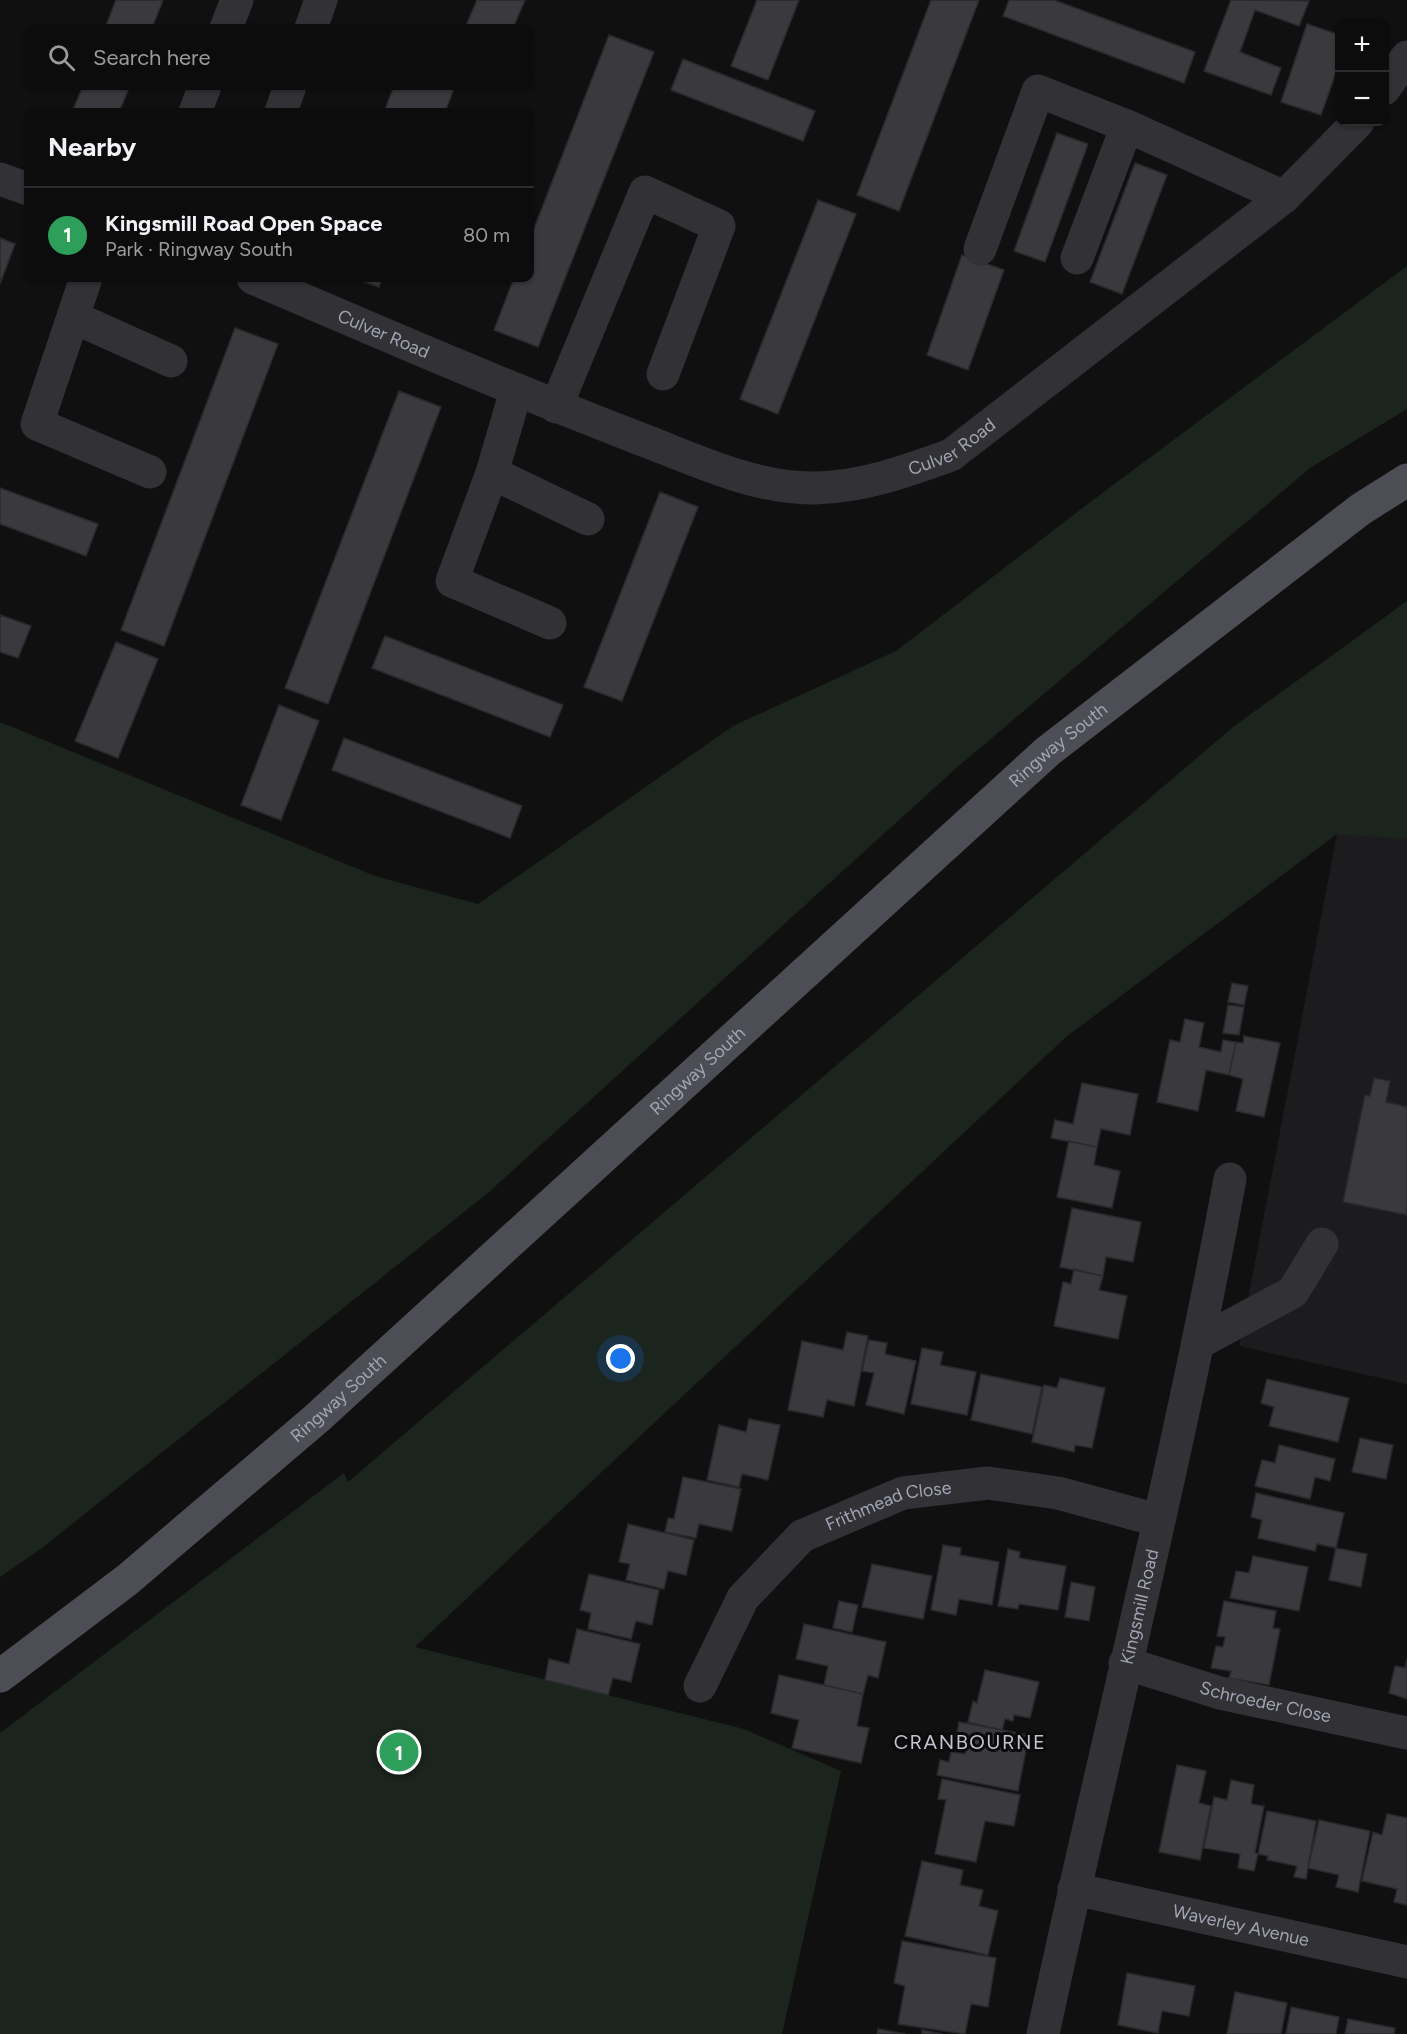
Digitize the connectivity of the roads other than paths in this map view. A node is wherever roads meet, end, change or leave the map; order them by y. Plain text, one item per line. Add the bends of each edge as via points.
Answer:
1 (237, 0) edge
2 (321, 0) edge
3 (228, 24) edge
4 (312, 24) edge
5 (1407, 57) edge
6 (1389, 82) edge
7 (203, 90) edge
8 (288, 90) edge
9 (197, 108) edge
10 (282, 108) edge
11 (1126, 126) junction
12 (1354, 126) edge
13 (0, 179) edge
14 (24, 188) edge
15 (1284, 197) junction
16 (980, 249) dead end
17 (1077, 258) dead end
18 (85, 282) edge
19 (262, 282) edge
20 (73, 317) junction
21 (171, 360) dead end
22 (663, 374) dead end
23 (516, 391) junction
24 (556, 407) junction
25 (150, 472) dead end
26 (492, 473) junction
27 (1407, 480) edge
28 (588, 519) dead end
29 (550, 623) dead end
30 (1230, 1179) dead end
31 (1322, 1244) dead end
32 (1200, 1342) junction
33 (1157, 1520) junction
34 (1125, 1663) junction
35 (0, 1677) edge
36 (700, 1686) dead end
37 (1407, 1733) edge
38 (1074, 1889) junction
39 (1407, 1962) edge
40 (1043, 2034) edge

1 - 3 street
2 - 4 street
5 - 6 street
7 - 9 street
8 - 10 street
11 - 15 street
11 - 16 street via 1038,91
11 - 17 street
12 - 15 street, Culver Road
13 - 14 street
15 - 24 street, Culver Road via 951,455 890,478 815,488 768,483 722,470
18 - 20 street
19 - 23 street, Culver Road
20 - 21 street
20 - 25 street via 37,424
22 - 24 street via 719,226 645,192
23 - 24 street, Culver Road
23 - 26 street
26 - 28 street
26 - 29 street via 452,581
27 - 35 main road, Ringway South via 1361,508 1048,751 316,1419 127,1580
30 - 32 street, Kingsmill Road
31 - 32 street via 1293,1293
32 - 33 street, Kingsmill Road
33 - 34 street, Kingsmill Road
33 - 36 street, Frithmead Close via 1059,1492 988,1483 903,1492 802,1536 743,1598
34 - 37 street, Schroeder Close via 1220,1693
34 - 38 street, Kingsmill Road
38 - 39 street, Waverley Avenue
38 - 40 street, Kingsmill Road

